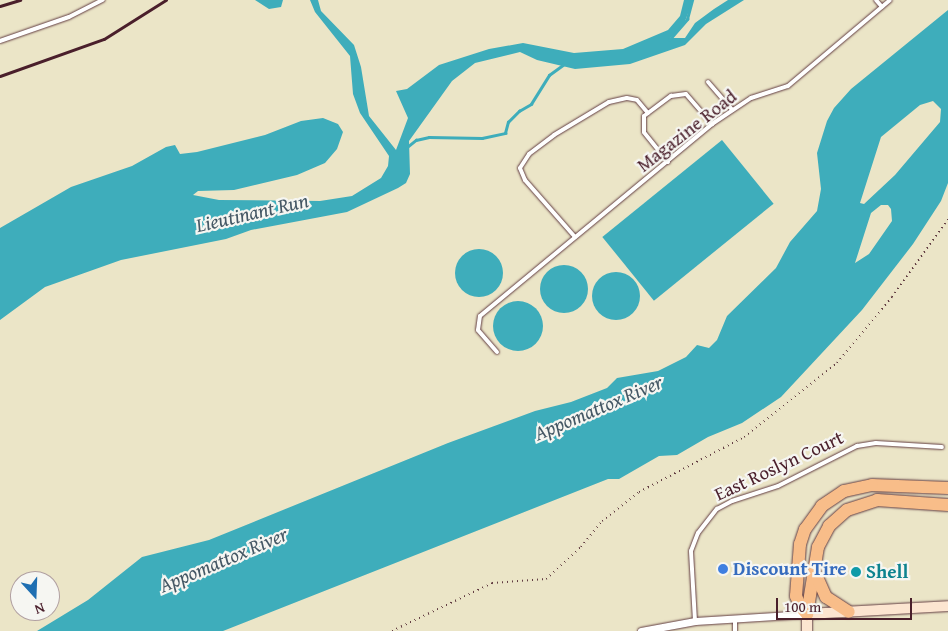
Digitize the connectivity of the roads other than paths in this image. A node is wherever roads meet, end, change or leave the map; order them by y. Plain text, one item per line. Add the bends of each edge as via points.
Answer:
1 (103, 0) edge
2 (876, 0) edge
3 (890, 0) edge
4 (882, 7) junction
5 (0, 41) edge
6 (708, 82) dead end
7 (732, 110) junction
8 (648, 113) junction
9 (712, 124) junction
10 (668, 162) junction
11 (575, 237) junction
12 (497, 352) dead end
13 (942, 447) dead end
14 (948, 488) edge
15 (948, 505) edge
16 (815, 570) junction
17 (948, 606) edge
18 (849, 612) junction
19 (807, 614) junction
20 (734, 618) junction
21 (695, 621) junction
22 (641, 631) edge
23 (735, 631) edge
24 (807, 631) edge

1 - 5 lane via 68,17
2 - 4 lane
3 - 4 lane, Magazine Road
4 - 7 lane, Magazine Road via 788,86 751,98
6 - 7 lane
7 - 9 lane, Magazine Road
8 - 9 lane via 671,96 686,94
8 - 10 lane via 644,116 644,132
8 - 11 lane via 637,100 609,102 554,135 529,154 520,168 525,180
9 - 10 lane, Magazine Road
10 - 11 lane, Magazine Road
11 - 12 lane, Magazine Road via 480,316 478,330
13 - 21 lane, East Roslyn Court via 876,443 857,446 778,486 732,500 717,509 698,533 691,551
14 - 19 highway via 872,485 844,492 822,506 806,529 798,552 796,596
15 - 16 highway via 877,500 847,510 823,536
16 - 18 highway via 826,597
16 - 19 highway
17 - 18 main road
18 - 19 main road
19 - 20 street
19 - 24 main road
20 - 21 street
20 - 23 lane
21 - 22 street

